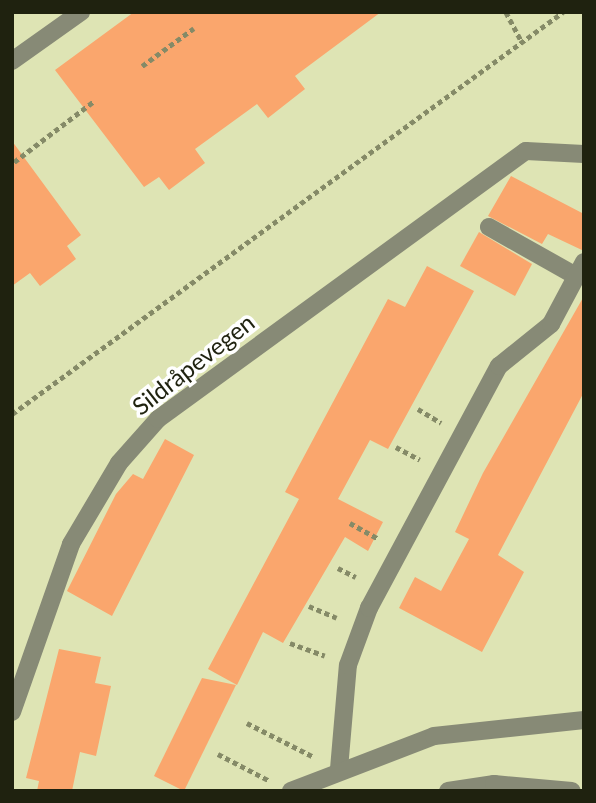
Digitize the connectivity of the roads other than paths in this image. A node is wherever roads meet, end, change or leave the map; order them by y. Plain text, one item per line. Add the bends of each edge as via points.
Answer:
1 (81, 12) edge
2 (12, 61) edge
3 (584, 154) edge
4 (489, 227) dead end
5 (580, 269) edge
6 (12, 712) edge
7 (584, 720) edge
8 (339, 769) junction
9 (283, 788) edge
10 (448, 791) edge
11 (572, 791) edge

1 - 2 street
3 - 6 street, Sildråpevegen via 526,151 181,399 135,442 57,575
4 - 5 street
5 - 8 street via 551,324 499,366 369,608 348,665
7 - 8 street via 434,736
8 - 9 street
10 - 11 street via 494,784

